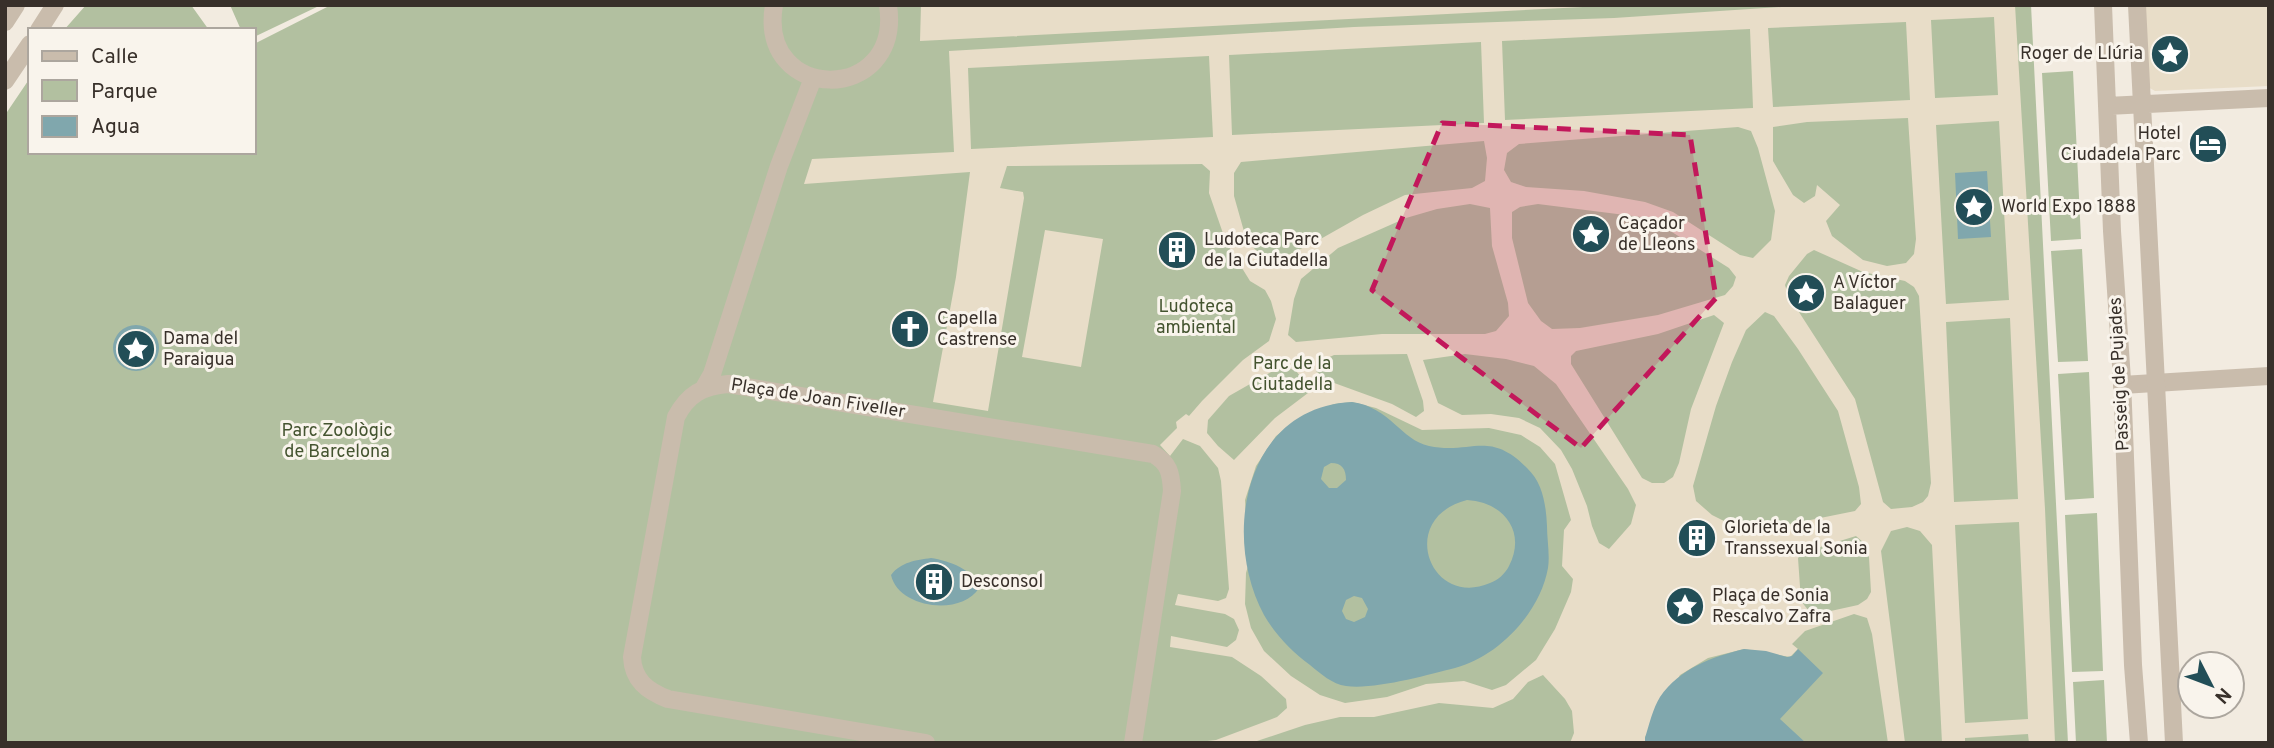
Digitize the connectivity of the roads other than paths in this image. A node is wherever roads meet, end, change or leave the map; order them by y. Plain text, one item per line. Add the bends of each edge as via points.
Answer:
1 (16, 5) edge
2 (55, 5) edge
3 (774, 5) edge
4 (888, 5) edge
5 (2103, 5) edge
6 (2137, 5) edge
7 (5, 22) edge
8 (40, 28) edge
9 (28, 47) edge
10 (813, 78) junction
11 (5, 81) edge
12 (2269, 98) edge
13 (2142, 105) junction
14 (2107, 106) junction
15 (2269, 376) edge
16 (2156, 382) junction
17 (2122, 385) junction
18 (704, 388) junction
19 (926, 743) edge
20 (1133, 743) edge
21 (2139, 743) edge
22 (2175, 743) edge

1 - 7 street
2 - 8 street
3 - 10 street via 774,40 783,57
4 - 10 street via 888,39 866,69 850,78
5 - 14 street, Passeig de Pujades
6 - 13 street, Passeig de Pujades
9 - 11 street
10 - 18 street
12 - 13 street
13 - 14 street
13 - 16 street, Passeig de Pujades
14 - 17 street, Passeig de Pujades
15 - 16 street
16 - 17 street
16 - 22 street, Passeig de Pujades
17 - 21 street, Passeig de Pujades
18 - 19 street via 684,402 676,416 632,656 641,683 668,699
18 - 20 street, Plaça de Joan Fiveller via 728,384 1162,459 1168,466 1172,491

